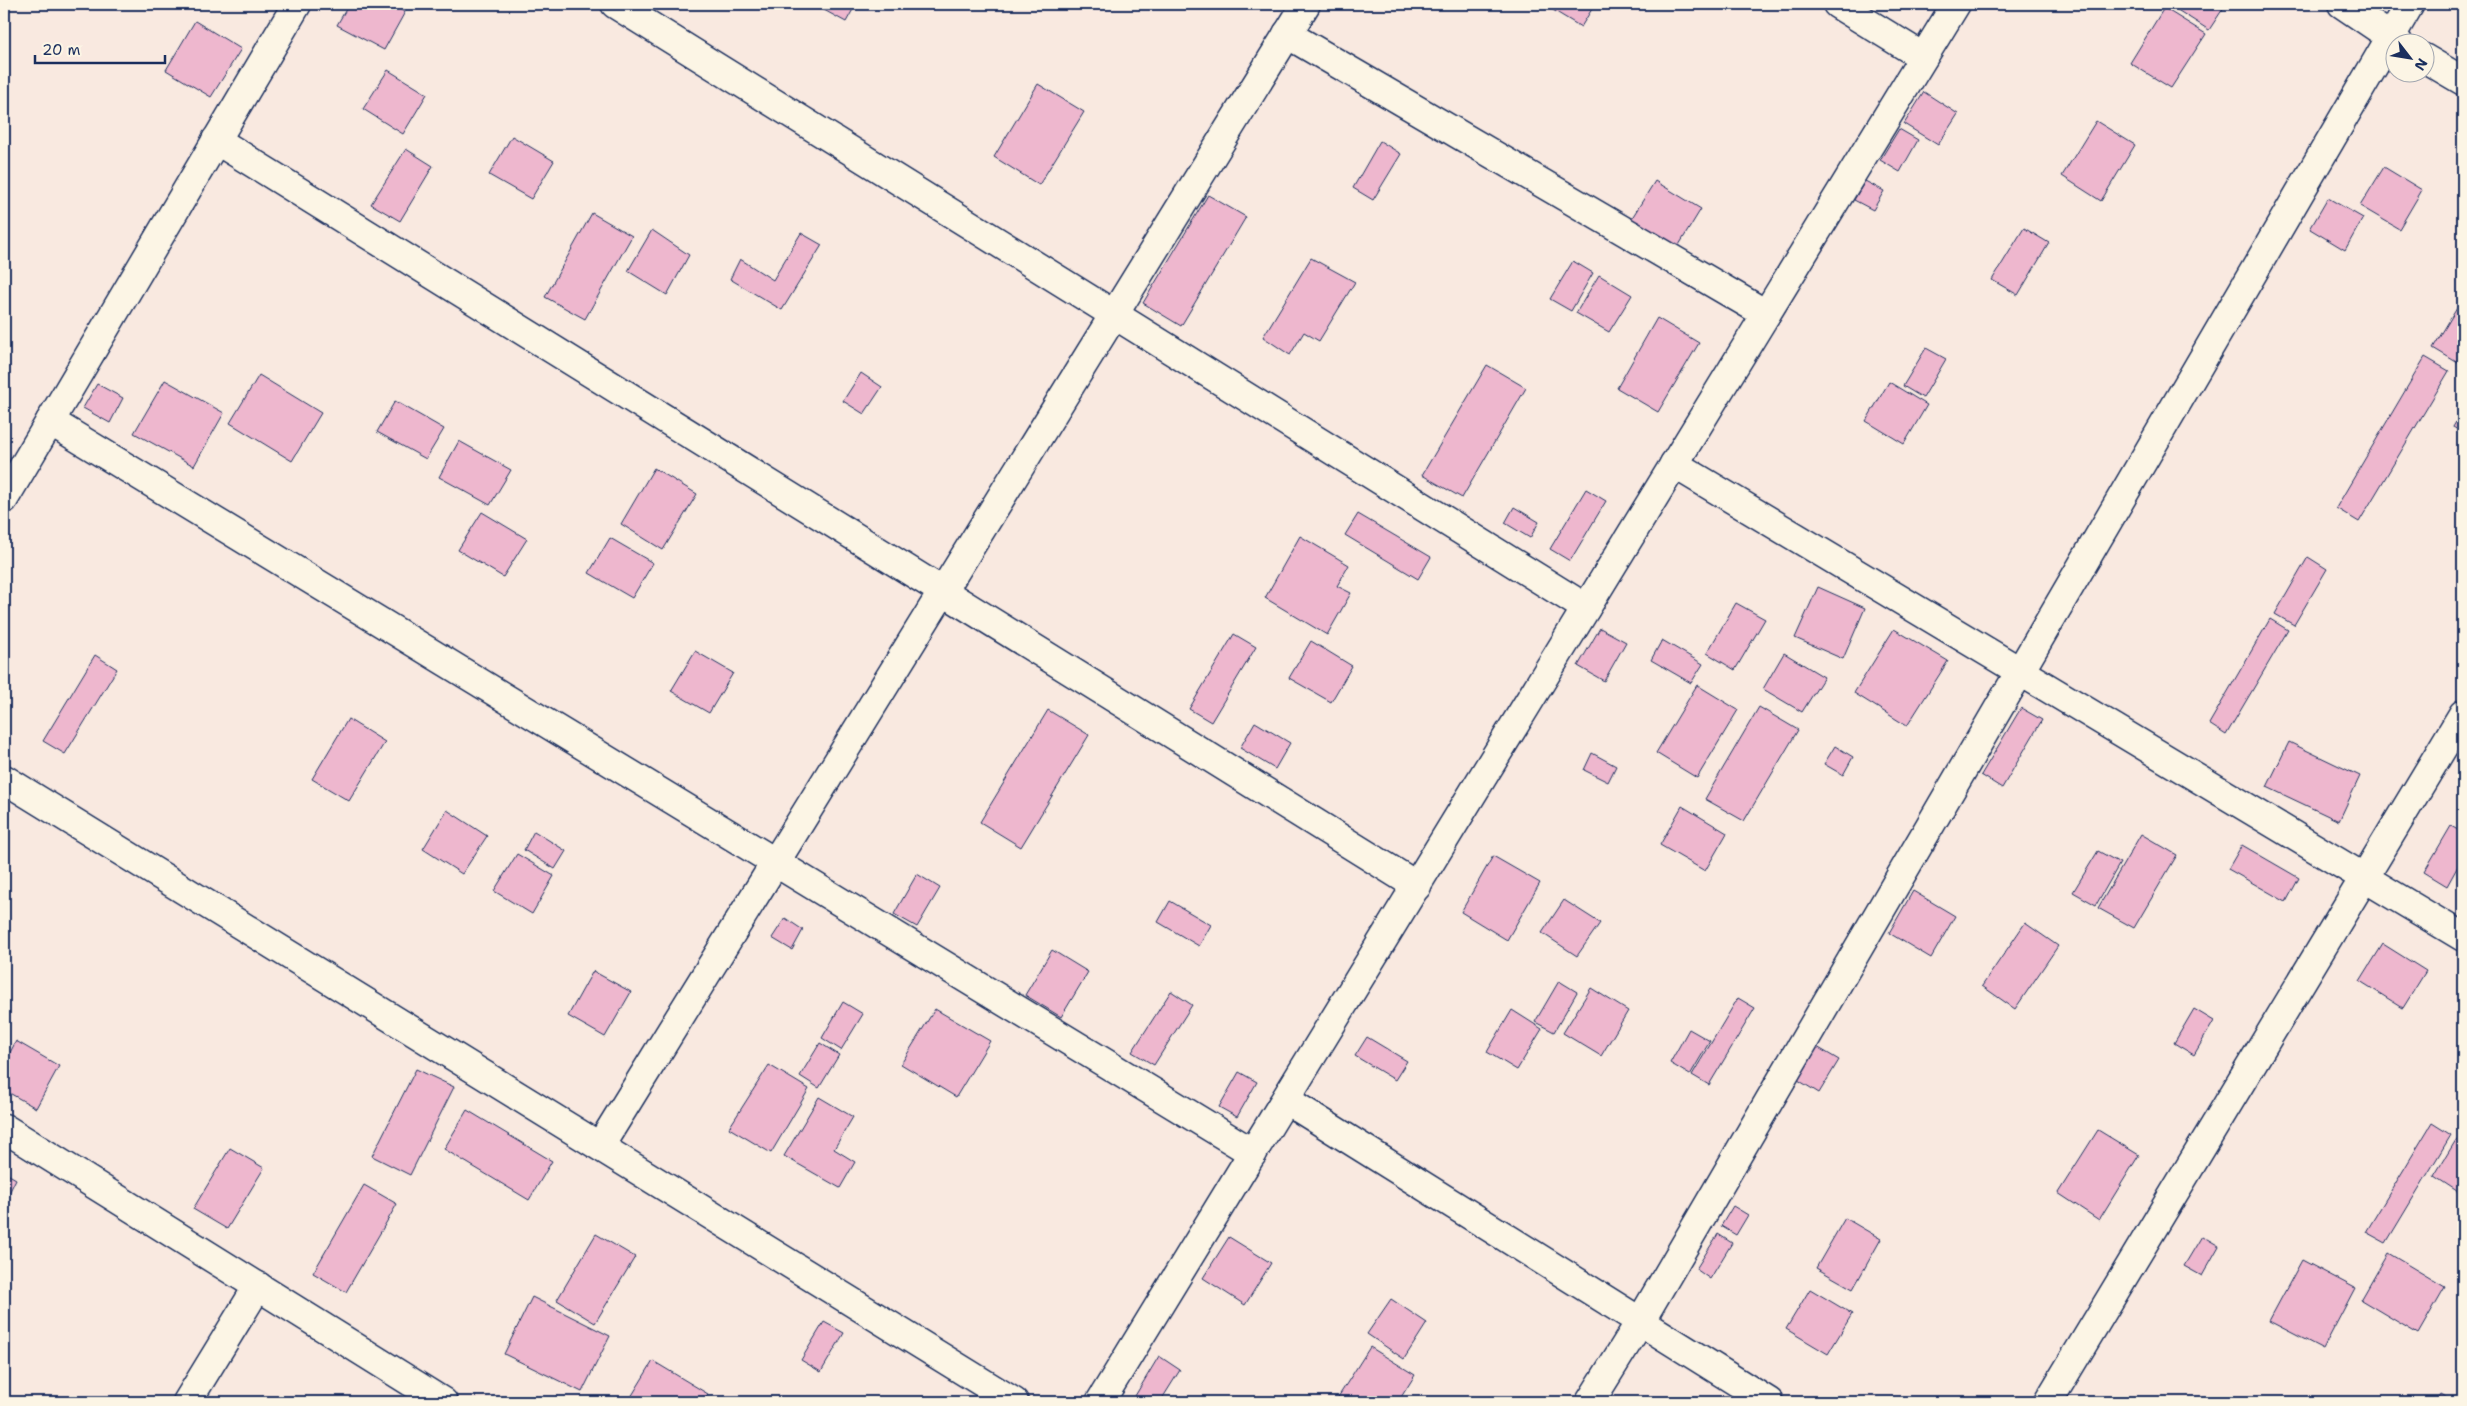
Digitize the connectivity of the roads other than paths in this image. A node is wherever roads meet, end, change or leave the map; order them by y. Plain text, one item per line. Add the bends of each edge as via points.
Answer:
1 (297, 4) edge
2 (615, 4) edge
3 (1306, 4) edge
4 (1837, 4) edge
5 (1956, 4) edge
6 (2342, 4) edge
7 (2410, 4) edge
8 (2398, 32) edge
9 (2384, 33) edge
10 (1287, 34) junction
11 (1923, 57) junction
12 (2384, 57) edge
13 (2434, 64) edge
14 (2463, 81) edge
15 (216, 140) junction
16 (1114, 314) junction
17 (1766, 314) junction
18 (50, 421) junction
19 (1674, 464) junction
20 (4, 498) edge
21 (942, 591) junction
22 (1586, 608) junction
23 (2021, 671) junction
24 (2463, 714) edge
25 (4, 778) edge
26 (775, 862) junction
27 (2364, 877) junction
28 (1416, 886) junction
29 (2463, 936) edge
30 (1286, 1100) junction
31 (4, 1128) edge
32 (600, 1146) junction
33 (1253, 1153) junction
34 (258, 1286) junction
35 (1640, 1322) junction
36 (187, 1402) edge
37 (443, 1402) edge
38 (1014, 1402) edge
39 (1100, 1402) edge
40 (1590, 1402) edge
41 (1769, 1402) edge
42 (2048, 1402) edge

1 - 15 street
2 - 16 street
3 - 10 street
4 - 11 street
5 - 11 street
6 - 9 street
7 - 8 street
10 - 16 street
10 - 17 street
11 - 17 street
12 - 23 street
13 - 14 street
15 - 18 street
15 - 21 street
16 - 21 street
16 - 22 street
17 - 19 street
18 - 20 street
18 - 26 street
19 - 22 street
19 - 23 street
21 - 26 street
21 - 28 street
22 - 28 street
23 - 27 street
23 - 35 street
24 - 27 street
25 - 32 street
26 - 32 street
26 - 33 street
27 - 29 street
27 - 42 street
28 - 30 street
30 - 33 street
30 - 35 street
31 - 34 street
32 - 38 street
33 - 39 street
34 - 36 street
34 - 37 street
35 - 40 street
35 - 41 street

